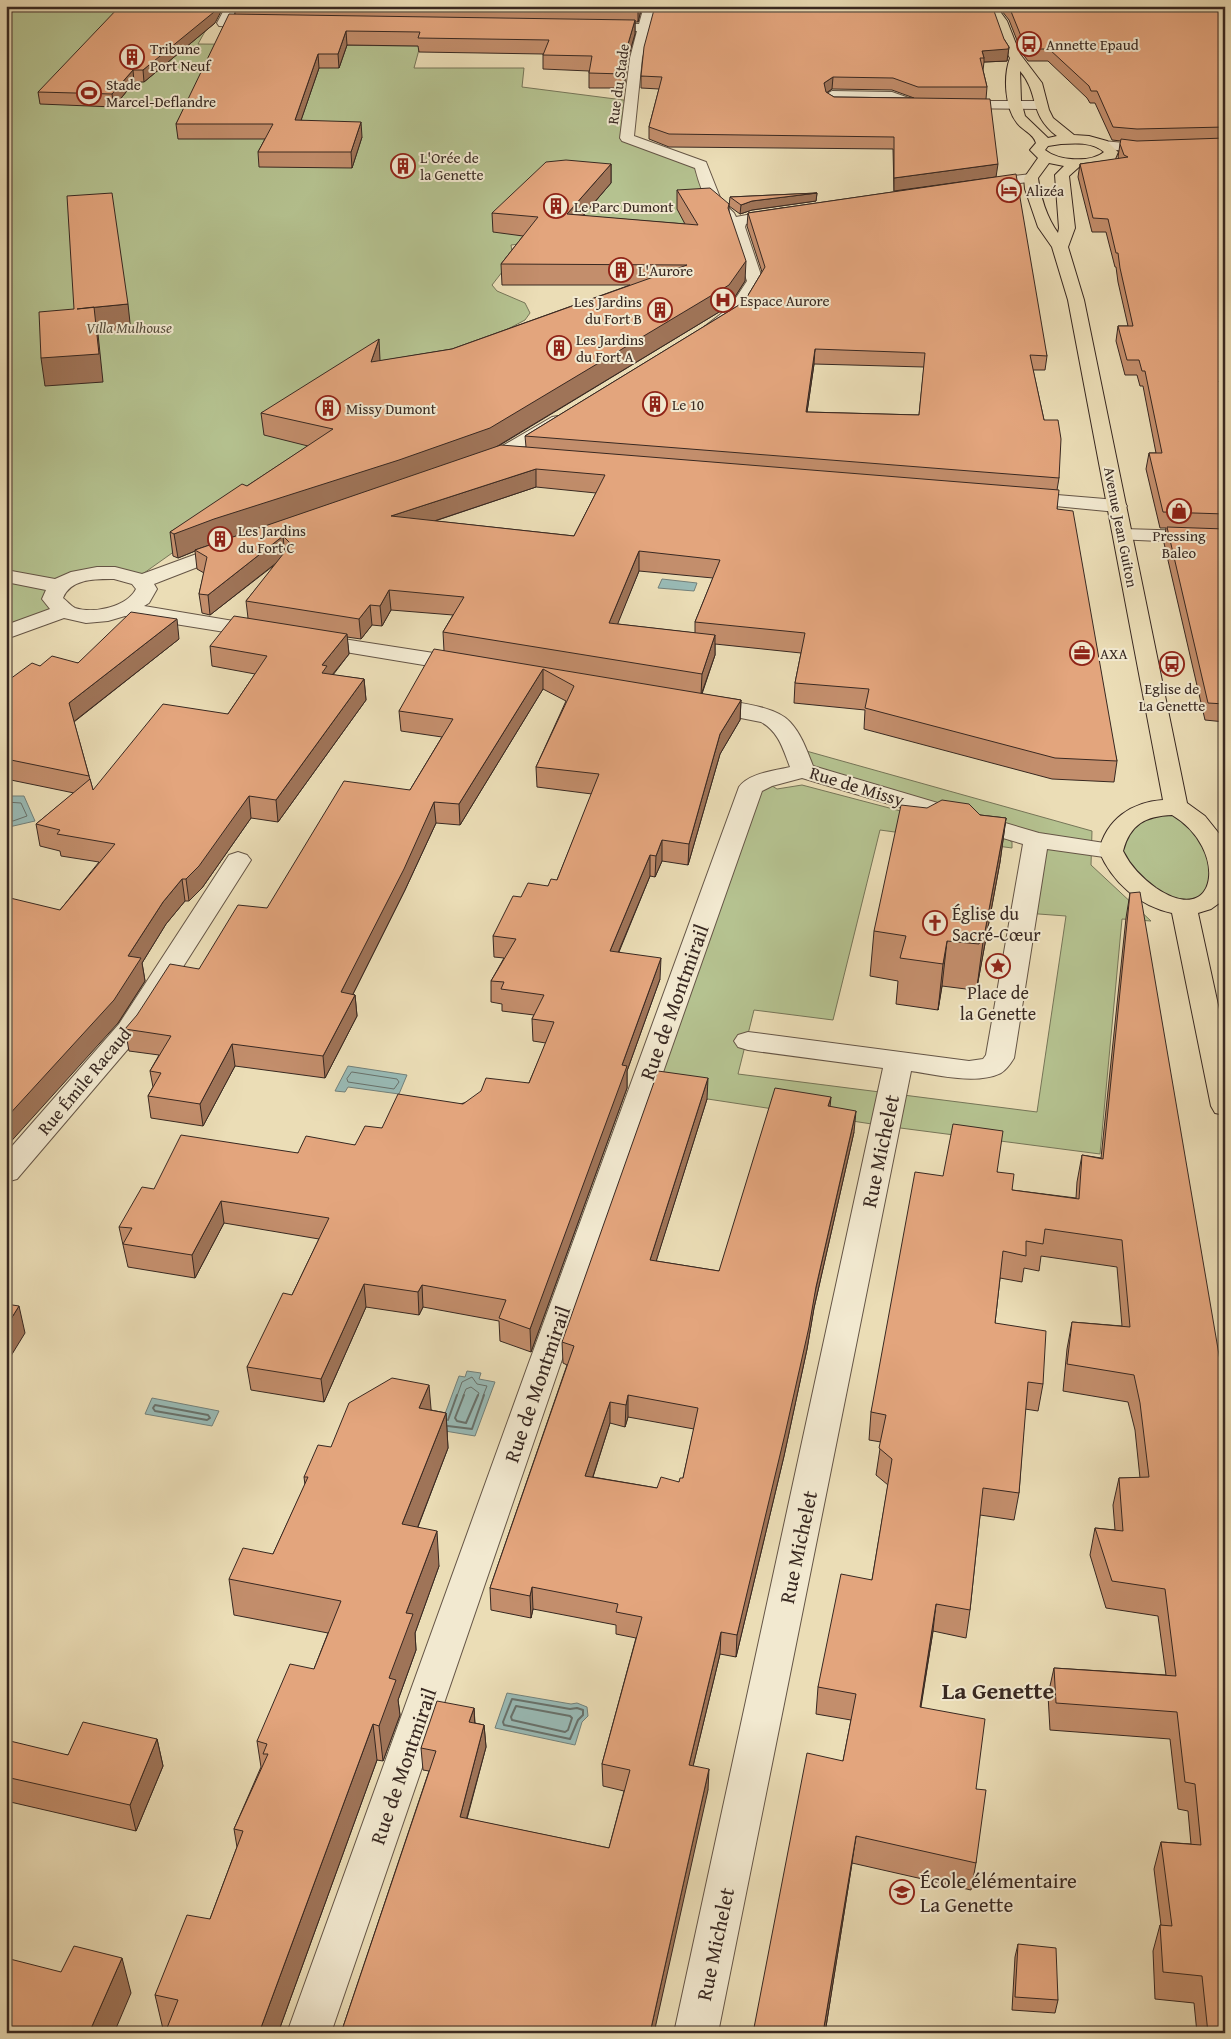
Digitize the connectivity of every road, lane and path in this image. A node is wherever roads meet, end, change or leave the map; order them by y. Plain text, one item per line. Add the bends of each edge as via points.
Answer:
1 (234, 9) edge
2 (644, 16) edge
3 (985, 16) edge
4 (272, 24) edge
5 (585, 27) edge
6 (1006, 38) junction
7 (1015, 60) junction
8 (915, 105) junction
9 (1040, 105) junction
10 (1015, 106) junction
11 (1072, 140) junction
12 (1225, 145) edge
13 (1045, 150) junction
14 (1104, 152) junction
15 (1076, 162) junction
16 (1031, 178) junction
17 (968, 186) edge
18 (798, 210) edge
19 (739, 221) junction
20 (1060, 247) junction
21 (698, 336) edge
22 (571, 413) edge
23 (499, 456) junction
24 (528, 458) edge
25 (464, 468) edge
26 (1005, 497) edge
27 (1117, 506) junction
28 (1122, 535) junction
29 (1225, 538) edge
30 (251, 540) edge
31 (6, 576) edge
32 (142, 581) junction
33 (60, 586) junction
34 (127, 610) junction
35 (63, 611) junction
36 (6, 633) edge
37 (486, 668) edge
38 (680, 700) edge
39 (802, 771) junction
40 (1176, 808) junction
41 (1036, 840) junction
42 (1111, 851) junction
43 (238, 860) dead end
44 (1223, 860) edge
45 (1184, 907) junction
46 (748, 1041) dead end
47 (899, 1061) junction
48 (1225, 1106) edge
49 (6, 1172) edge
50 (309, 2033) edge
51 (696, 2033) edge

1 - 4 street via 223,23
2 - 5 street
2 - 19 street, Rue du Stade via 627,138 701,165 711,197 719,210
3 - 6 main road
3 - 6 main road via 998,13
6 - 7 main road
7 - 9 main road via 1024,66 1036,83
7 - 10 main road
8 - 8 street via 833,104 832,95 892,96
8 - 10 street
9 - 10 street
9 - 11 main road via 1054,129
10 - 13 main road via 1021,120 1042,138
11 - 13 main road
11 - 14 main road
12 - 14 street via 1160,153
13 - 15 main road
13 - 16 main road
14 - 15 main road
15 - 20 main road via 1062,175 1067,228
16 - 17 street
16 - 20 main road, Avenue Jean Guiton via 1046,228
18 - 19 street
19 - 21 street via 754,286 736,311
20 - 27 main road, Avenue Jean Guiton via 1076,300
22 - 23 street
23 - 24 street
23 - 25 street
26 - 27 street
27 - 28 main road, Avenue Jean Guiton
28 - 29 street
28 - 40 main road, Avenue Jean Guiton
30 - 32 street
31 - 33 street
32 - 33 street via 125,574 103,572 82,576
32 - 34 street via 147,586 144,599
33 - 35 street via 52,599
34 - 35 street via 100,616
34 - 37 street
35 - 36 street
38 - 39 street, Rue de Missy via 775,719 786,729
39 - 41 street, Rue de Missy
39 - 50 street, Rue de Montmirail via 764,780 751,787 542,1368
40 - 42 main road via 1138,814 1117,834
40 - 44 main road via 1188,812 1198,823
41 - 42 street, Rue de Missy
41 - 47 street via 1000,1058 992,1066 969,1070
42 - 45 main road via 1119,868 1149,895 1163,903
43 - 49 street, Rue Émile Racaud via 129,1030
44 - 45 main road via 1223,877 1212,900
45 - 48 main road
46 - 47 street
47 - 51 street, Rue Michelet

